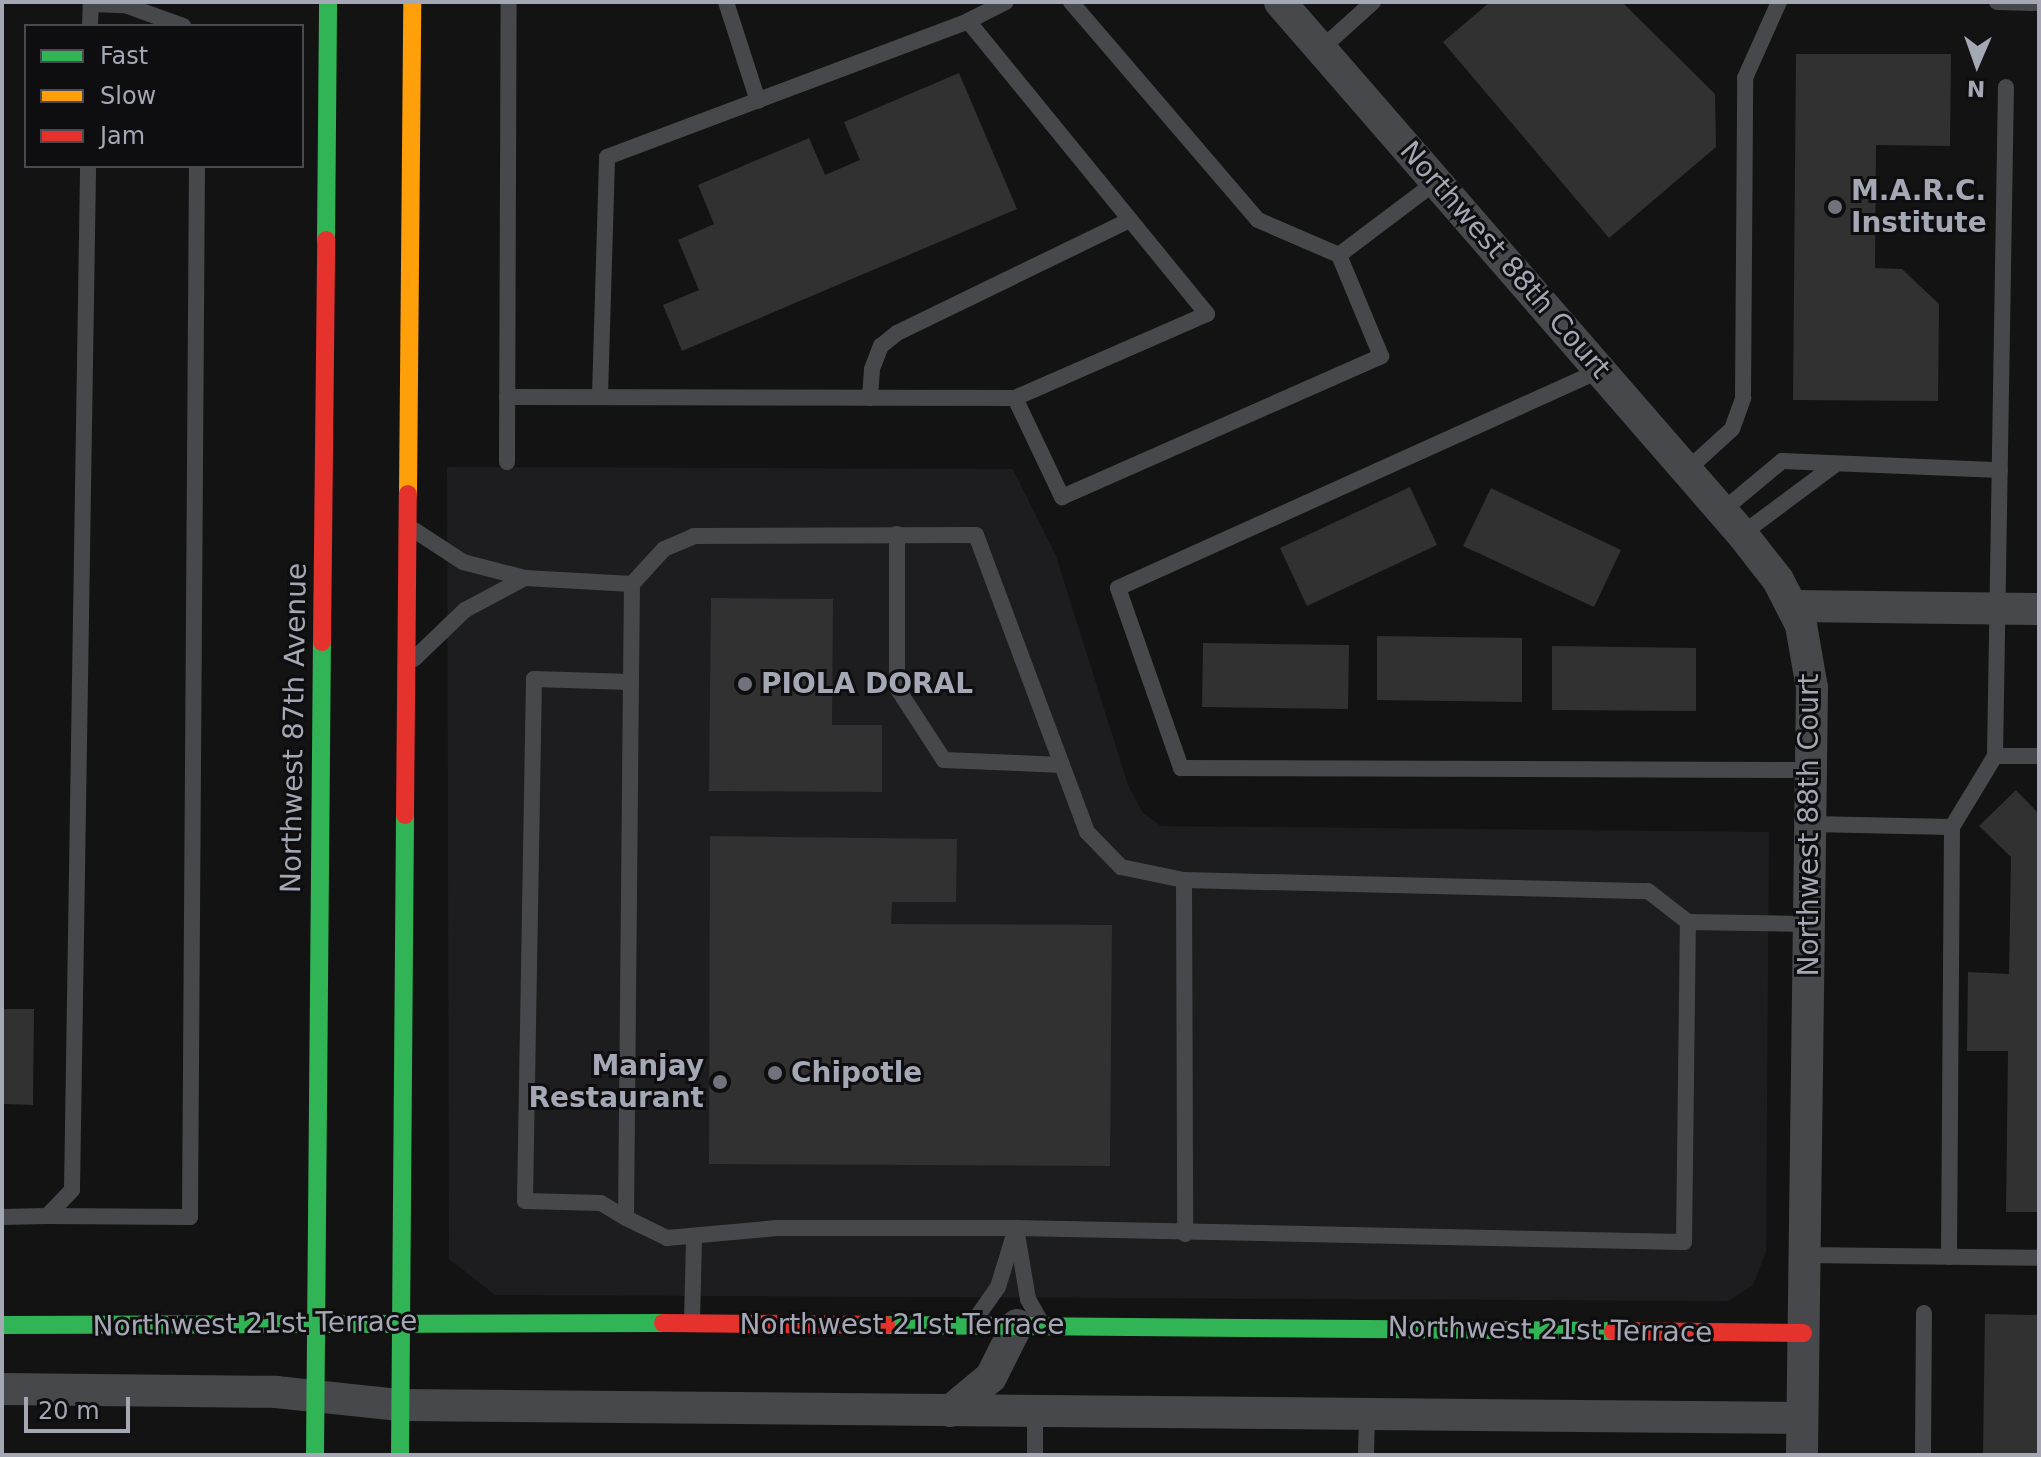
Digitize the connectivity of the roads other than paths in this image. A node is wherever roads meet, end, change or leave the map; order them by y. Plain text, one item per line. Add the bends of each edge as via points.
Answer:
1 (328, 2) edge
2 (412, 2) edge
3 (509, 2) edge
4 (726, 2) edge
5 (1006, 2) edge
6 (1071, 2) edge
7 (1280, 2) edge
8 (1373, 2) edge
9 (1779, 2) edge
10 (1997, 2) edge
11 (91, 3) edge
12 (2039, 3) edge
13 (968, 21) junction
14 (90, 24) edge
15 (177, 24) edge
16 (1321, 49) junction
17 (2006, 87) dead end
18 (758, 101) junction
19 (88, 168) edge
20 (197, 168) edge
21 (1436, 182) junction
22 (1130, 220) junction
23 (1339, 255) junction
24 (1601, 370) junction
25 (600, 396) junction
26 (507, 397) junction
27 (870, 398) junction
28 (1015, 398) junction
29 (507, 462) dead end
30 (1836, 464) junction
31 (1687, 470) junction
32 (2000, 470) junction
33 (1732, 522) junction
34 (409, 527) junction
35 (897, 534) junction
36 (525, 578) junction
37 (632, 584) junction
38 (1793, 606) junction
39 (1997, 608) junction
40 (2039, 609) edge
41 (407, 666) junction
42 (631, 682) junction
43 (1995, 756) junction
44 (2039, 756) edge
45 (1062, 765) junction
46 (1811, 770) junction
47 (1810, 824) junction
48 (1952, 827) junction
49 (1184, 880) junction
50 (1688, 922) junction
51 (1808, 924) junction
52 (47, 1216) junction
53 (2, 1217) edge
54 (626, 1218) junction
55 (1016, 1228) junction
56 (1185, 1234) junction
57 (694, 1239) junction
58 (1804, 1255) junction
59 (1949, 1257) junction
60 (2039, 1258) edge
61 (1924, 1313) dead end
62 (400, 1321) junction
63 (692, 1323) junction
64 (2, 1325) edge
65 (316, 1325) junction
66 (971, 1325) junction
67 (1030, 1325) junction
68 (1803, 1333) junction
69 (2, 1389) edge
70 (315, 1396) junction
71 (400, 1405) junction
72 (950, 1411) junction
73 (1035, 1411) junction
74 (1367, 1414) junction
75 (1802, 1418) junction
76 (315, 1455) edge
77 (400, 1455) edge
78 (1035, 1455) edge
79 (1366, 1455) edge
80 (1802, 1455) edge
81 (1923, 1455) edge

1 - 65 main road, Northwest 87th Avenue
2 - 34 main road
3 - 26 lane
4 - 18 lane
5 - 13 lane
6 - 23 lane via 1258,220
7 - 16 street, Northwest 88th Court
8 - 16 lane
9 - 31 lane via 1745,78 1743,398 1732,429
10 - 12 lane
11 - 14 lane
11 - 15 lane via 125,5
13 - 18 lane
13 - 22 lane
16 - 21 street, Northwest 88th Court
17 - 32 lane
18 - 25 lane via 607,157
19 - 52 lane via 72,1190
20 - 52 lane via 190,1217
21 - 23 lane
21 - 24 street, Northwest 88th Court
22 - 27 lane via 897,333 881,346 872,369
22 - 28 lane via 1207,314
23 - 28 lane via 1381,356 1062,497
24 - 31 street, Northwest 88th Court
24 - 46 lane via 1118,588 1181,768
25 - 26 lane
25 - 27 lane
26 - 29 lane
27 - 28 lane
30 - 32 lane
30 - 33 lane
30 - 33 lane via 1782,461
31 - 33 street, Northwest 88th Court
32 - 39 lane
33 - 38 street, Northwest 88th Court
34 - 36 lane via 463,562
34 - 41 main road
35 - 37 lane via 694,536 664,549
35 - 45 lane via 976,535
35 - 45 lane via 897,688 944,760
36 - 37 lane
36 - 41 lane via 465,610
37 - 42 lane
38 - 39 street
38 - 46 street, Northwest 88th Court via 1810,658
39 - 40 street
39 - 43 lane
41 - 62 main road
42 - 54 lane
42 - 54 lane via 534,679 525,1201 601,1203
43 - 44 lane
43 - 48 lane
45 - 49 lane via 1087,832 1121,867
46 - 47 street, Northwest 88th Court
47 - 48 lane
47 - 51 street, Northwest 88th Court
48 - 59 lane
49 - 50 lane via 1648,891
49 - 56 lane
50 - 51 lane
50 - 56 lane via 1684,1242
51 - 58 street, Northwest 88th Court
52 - 53 lane
54 - 57 lane via 667,1238
55 - 56 lane
55 - 57 lane via 777,1228
55 - 66 lane via 998,1287
55 - 67 lane
57 - 63 lane
58 - 59 lane
58 - 68 street, Northwest 88th Court
59 - 60 lane
61 - 81 lane
62 - 63 main road, Northwest 21st Terrace
62 - 65 main road, Northwest 21st Terrace
62 - 71 main road
63 - 66 main road, Northwest 21st Terrace
64 - 65 main road, Northwest 21st Terrace
65 - 70 main road, Northwest 87th Avenue
66 - 67 main road, Northwest 21st Terrace
67 - 68 main road, Northwest 21st Terrace
67 - 72 street via 991,1377
68 - 75 street, Northwest 88th Court
69 - 70 street
70 - 71 street
70 - 76 main road, Northwest 87th Avenue
71 - 72 street
71 - 77 main road
72 - 73 street
73 - 74 street
73 - 78 lane
74 - 75 street
74 - 79 lane
75 - 80 street, Northwest 88th Court

